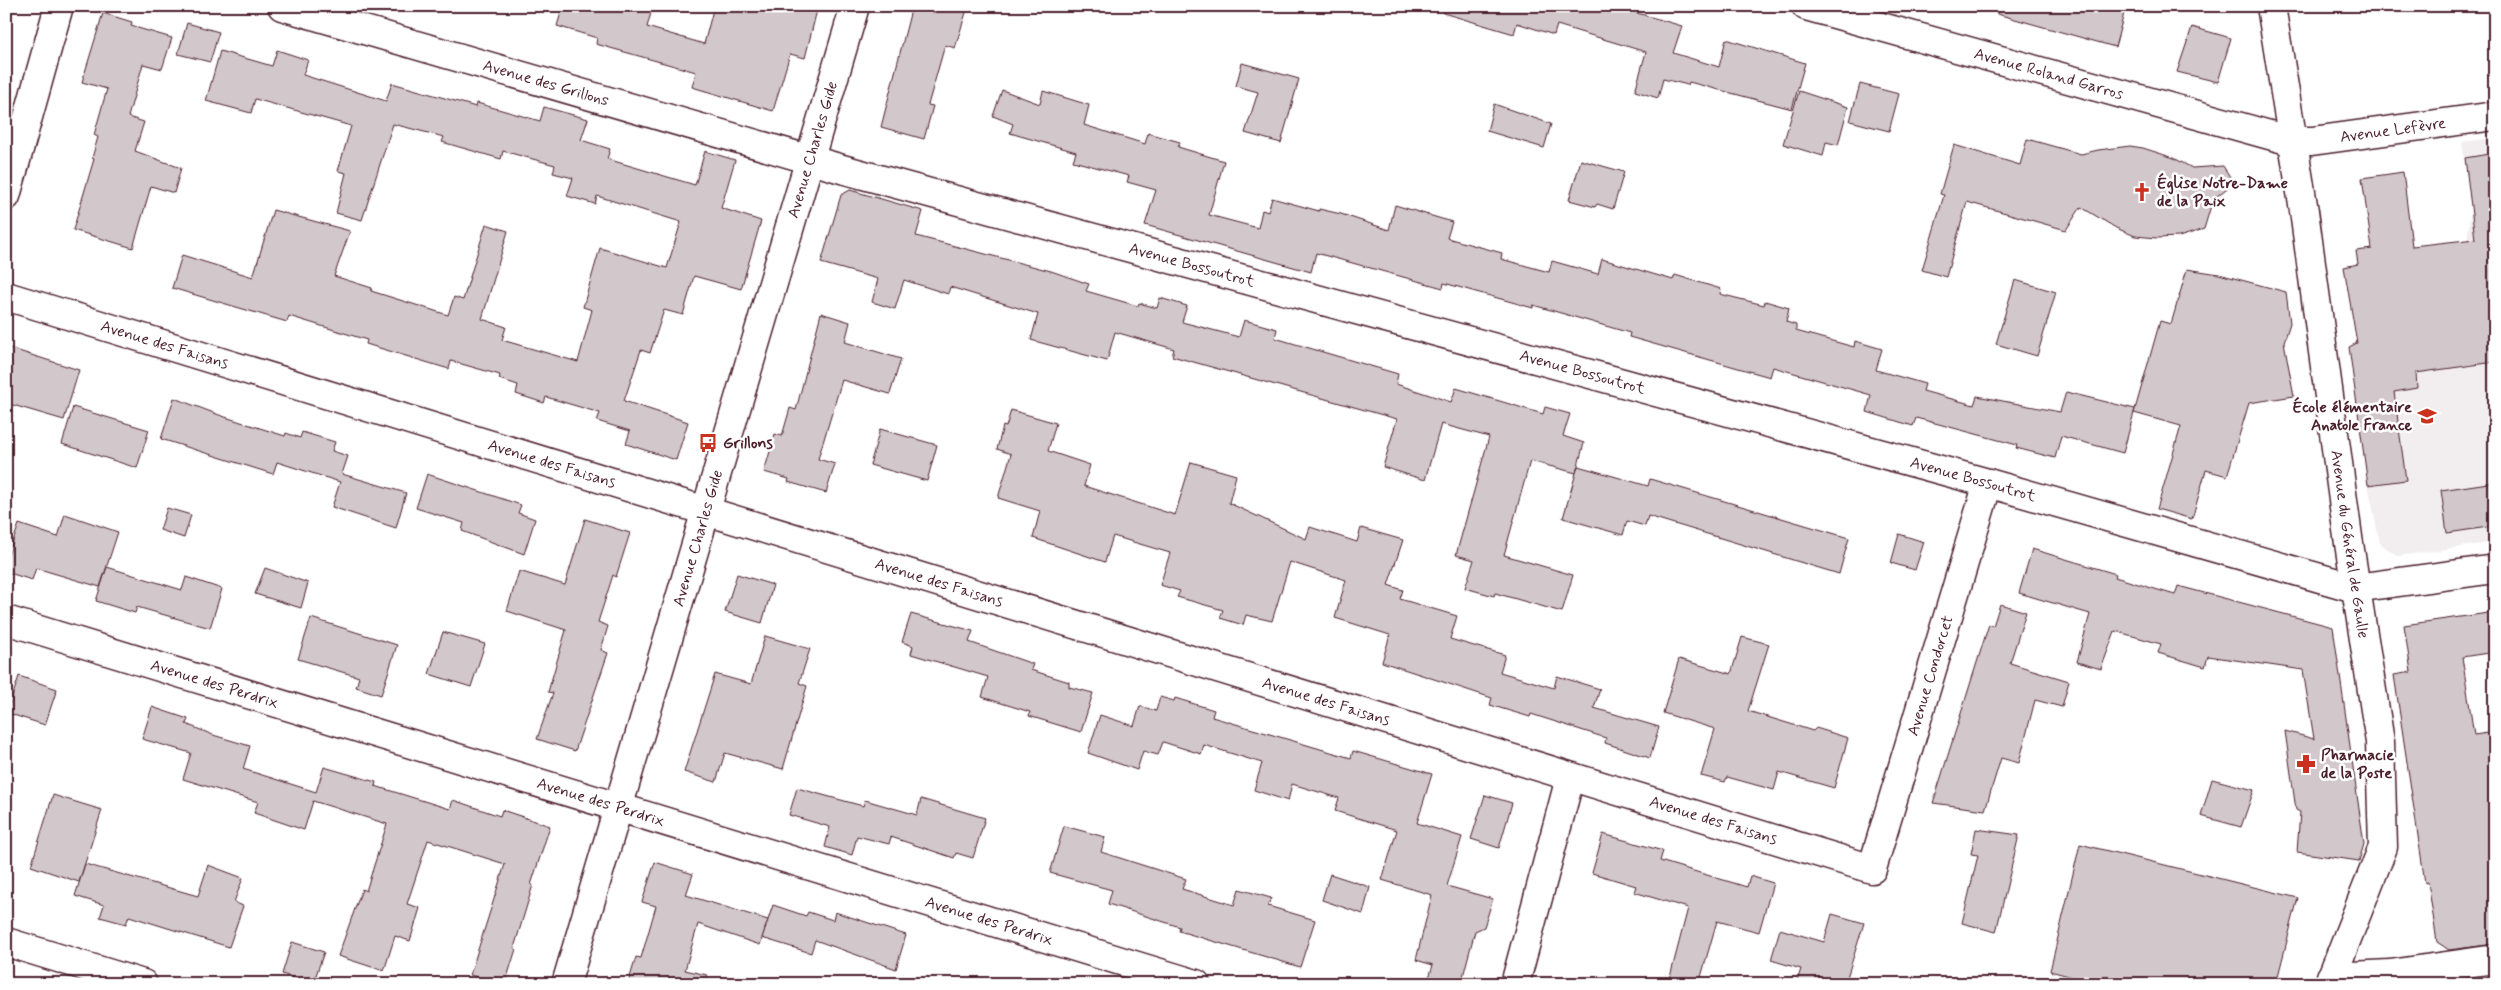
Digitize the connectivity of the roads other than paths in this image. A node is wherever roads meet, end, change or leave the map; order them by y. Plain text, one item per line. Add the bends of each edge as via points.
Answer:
1 (59, 6) edge
2 (282, 6) edge
3 (856, 6) edge
4 (1806, 6) edge
5 (2271, 6) edge
6 (2495, 116) edge
7 (2292, 141) junction
8 (809, 159) junction
9 (6, 196) edge
10 (6, 296) edge
11 (1988, 483) junction
12 (706, 511) junction
13 (2495, 569) edge
14 (2355, 588) junction
15 (6, 620) edge
16 (1570, 778) junction
17 (619, 807) junction
18 (1872, 869) joint
19 (6, 942) edge
20 (2495, 959) edge
21 (2330, 980) edge
22 (143, 984) edge
23 (566, 984) edge
24 (1196, 984) edge
25 (1515, 984) edge

1 - 9 street
2 - 8 street, Avenue des Grillons
3 - 8 street, Avenue Charles Gide
4 - 7 street, Avenue Roland Garros
5 - 7 street, Avenue du Général de Gaulle
6 - 7 street, Avenue Lefèvre
7 - 14 street, Avenue du Général de Gaulle
8 - 11 street, Avenue Bossoutrot
8 - 12 street, Avenue Charles Gide
10 - 12 street, Avenue des Faisans
11 - 14 street, Avenue Bossoutrot
11 - 18 street, Avenue Condorcet
12 - 16 street, Avenue des Faisans
12 - 17 street, Avenue Charles Gide
13 - 14 street
14 - 21 street, Avenue du Général de Gaulle via 2380,742 2383,847
15 - 17 street, Avenue des Perdrix
16 - 18 street, Avenue des Faisans
16 - 25 street
17 - 23 street, Avenue Charles Gide
17 - 24 street, Avenue des Perdrix
19 - 22 street
20 - 21 street

